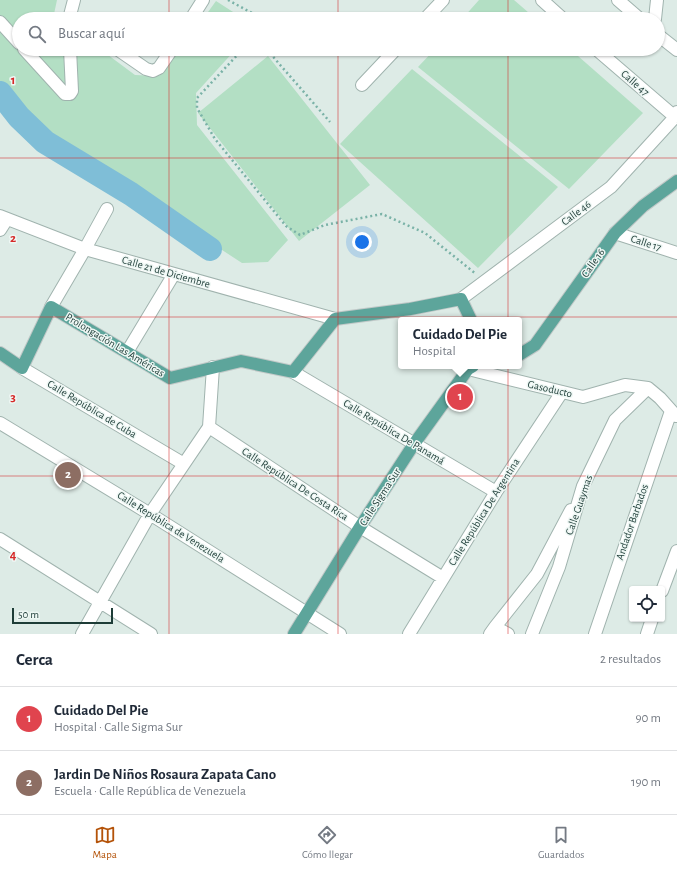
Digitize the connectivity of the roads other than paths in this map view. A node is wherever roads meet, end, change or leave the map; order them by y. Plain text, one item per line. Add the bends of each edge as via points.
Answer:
1 (74, 0) edge
2 (203, 0) edge
3 (443, 0) edge
4 (542, 0) edge
5 (618, 0) edge
6 (657, 0) edge
7 (71, 12) edge
8 (195, 12) edge
9 (432, 12) edge
10 (555, 12) edge
11 (632, 12) edge
12 (656, 12) edge
13 (0, 22) edge
14 (12, 35) edge
15 (665, 41) edge
16 (677, 50) edge
17 (30, 56) edge
18 (70, 56) edge
19 (127, 56) edge
20 (167, 56) edge
21 (389, 56) edge
22 (605, 56) edge
23 (362, 85) dead end
24 (676, 114) edge
25 (677, 181) edge
26 (107, 209) dead end
27 (3, 218) edge
28 (0, 230) edge
29 (614, 233) junction
30 (86, 249) junction
31 (677, 253) edge
32 (174, 274) junction
33 (461, 299) junction
34 (51, 307) junction
35 (470, 317) edge
36 (335, 320) junction
37 (127, 352) junction
38 (0, 353) edge
39 (522, 354) edge
40 (213, 367) junction
41 (22, 368) junction
42 (469, 369) edge
43 (474, 369) edge
44 (293, 372) junction
45 (648, 388) junction
46 (562, 392) junction
47 (674, 414) edge
48 (0, 423) edge
49 (209, 428) junction
50 (414, 444) junction
51 (184, 464) junction
52 (583, 486) junction
53 (496, 492) junction
54 (150, 514) junction
55 (360, 527) junction
56 (0, 539) edge
57 (677, 551) edge
58 (443, 578) junction
59 (664, 586) edge
60 (101, 602) junction
61 (308, 614) junction
62 (651, 622) edge
63 (492, 630) edge
64 (82, 634) edge
65 (150, 634) edge
66 (294, 634) edge
67 (340, 634) edge
68 (409, 634) edge
69 (508, 634) edge
70 (532, 634) edge
71 (594, 634) edge
72 (646, 634) edge

1 - 7 street
2 - 8 street
3 - 9 street
4 - 10 street
5 - 11 street
6 - 12 street
13 - 14 street
15 - 16 street
17 - 18 street via 65,94 72,91
19 - 20 street via 153,71 159,68
21 - 23 street
22 - 24 street, Calle 47
24 - 33 street, Calle 46 via 611,187
25 - 29 main road, Calle 16 via 643,206
26 - 30 street
27 - 28 street
27 - 30 street, Calle 21 de Diciembre
29 - 31 street, Calle 17
29 - 39 main road, Calle 16 via 535,345
30 - 32 street, Calle 21 de Diciembre
30 - 34 street
32 - 36 street, Calle 21 de Diciembre
32 - 37 street
33 - 35 main road
33 - 36 main road
34 - 37 main road, Prolongación Las Américas
34 - 41 main road
36 - 44 main road
37 - 40 main road, Prolongación Las Américas via 170,378
38 - 41 main road, Calle República de Cuba
40 - 44 main road, Prolongación Las Américas via 241,361
40 - 49 street
41 - 51 street, Calle República de Cuba
42 - 50 main road, Calle Sigma Sur
43 - 46 street, Gasoducto
44 - 50 street, Calle República De Panamá
45 - 46 street, Gasoducto via 625,385 583,397
45 - 47 street
45 - 52 street, Calle Guaymas via 615,420
46 - 53 street, Calle República De Argentina
47 - 71 street, Andador Barbados
48 - 54 street, Calle República de Venezuela
49 - 51 street
49 - 55 street, Calle República De Costa Rica
50 - 53 street, Calle República De Panamá
50 - 55 main road, Calle Sigma Sur
51 - 54 street
52 - 63 street via 537,574
52 - 70 street, Calle Guaymas via 559,567
53 - 58 street, Calle República De Argentina
54 - 60 street
54 - 61 street, Calle República de Venezuela
55 - 58 street, Calle República De Costa Rica
55 - 61 main road, Calle Sigma Sur
56 - 60 street
57 - 59 street
58 - 68 street, Calle República De Argentina
60 - 64 street
60 - 65 street
61 - 66 main road, Calle Sigma Sur
61 - 67 street, Calle República de Venezuela
62 - 72 street
63 - 69 street

